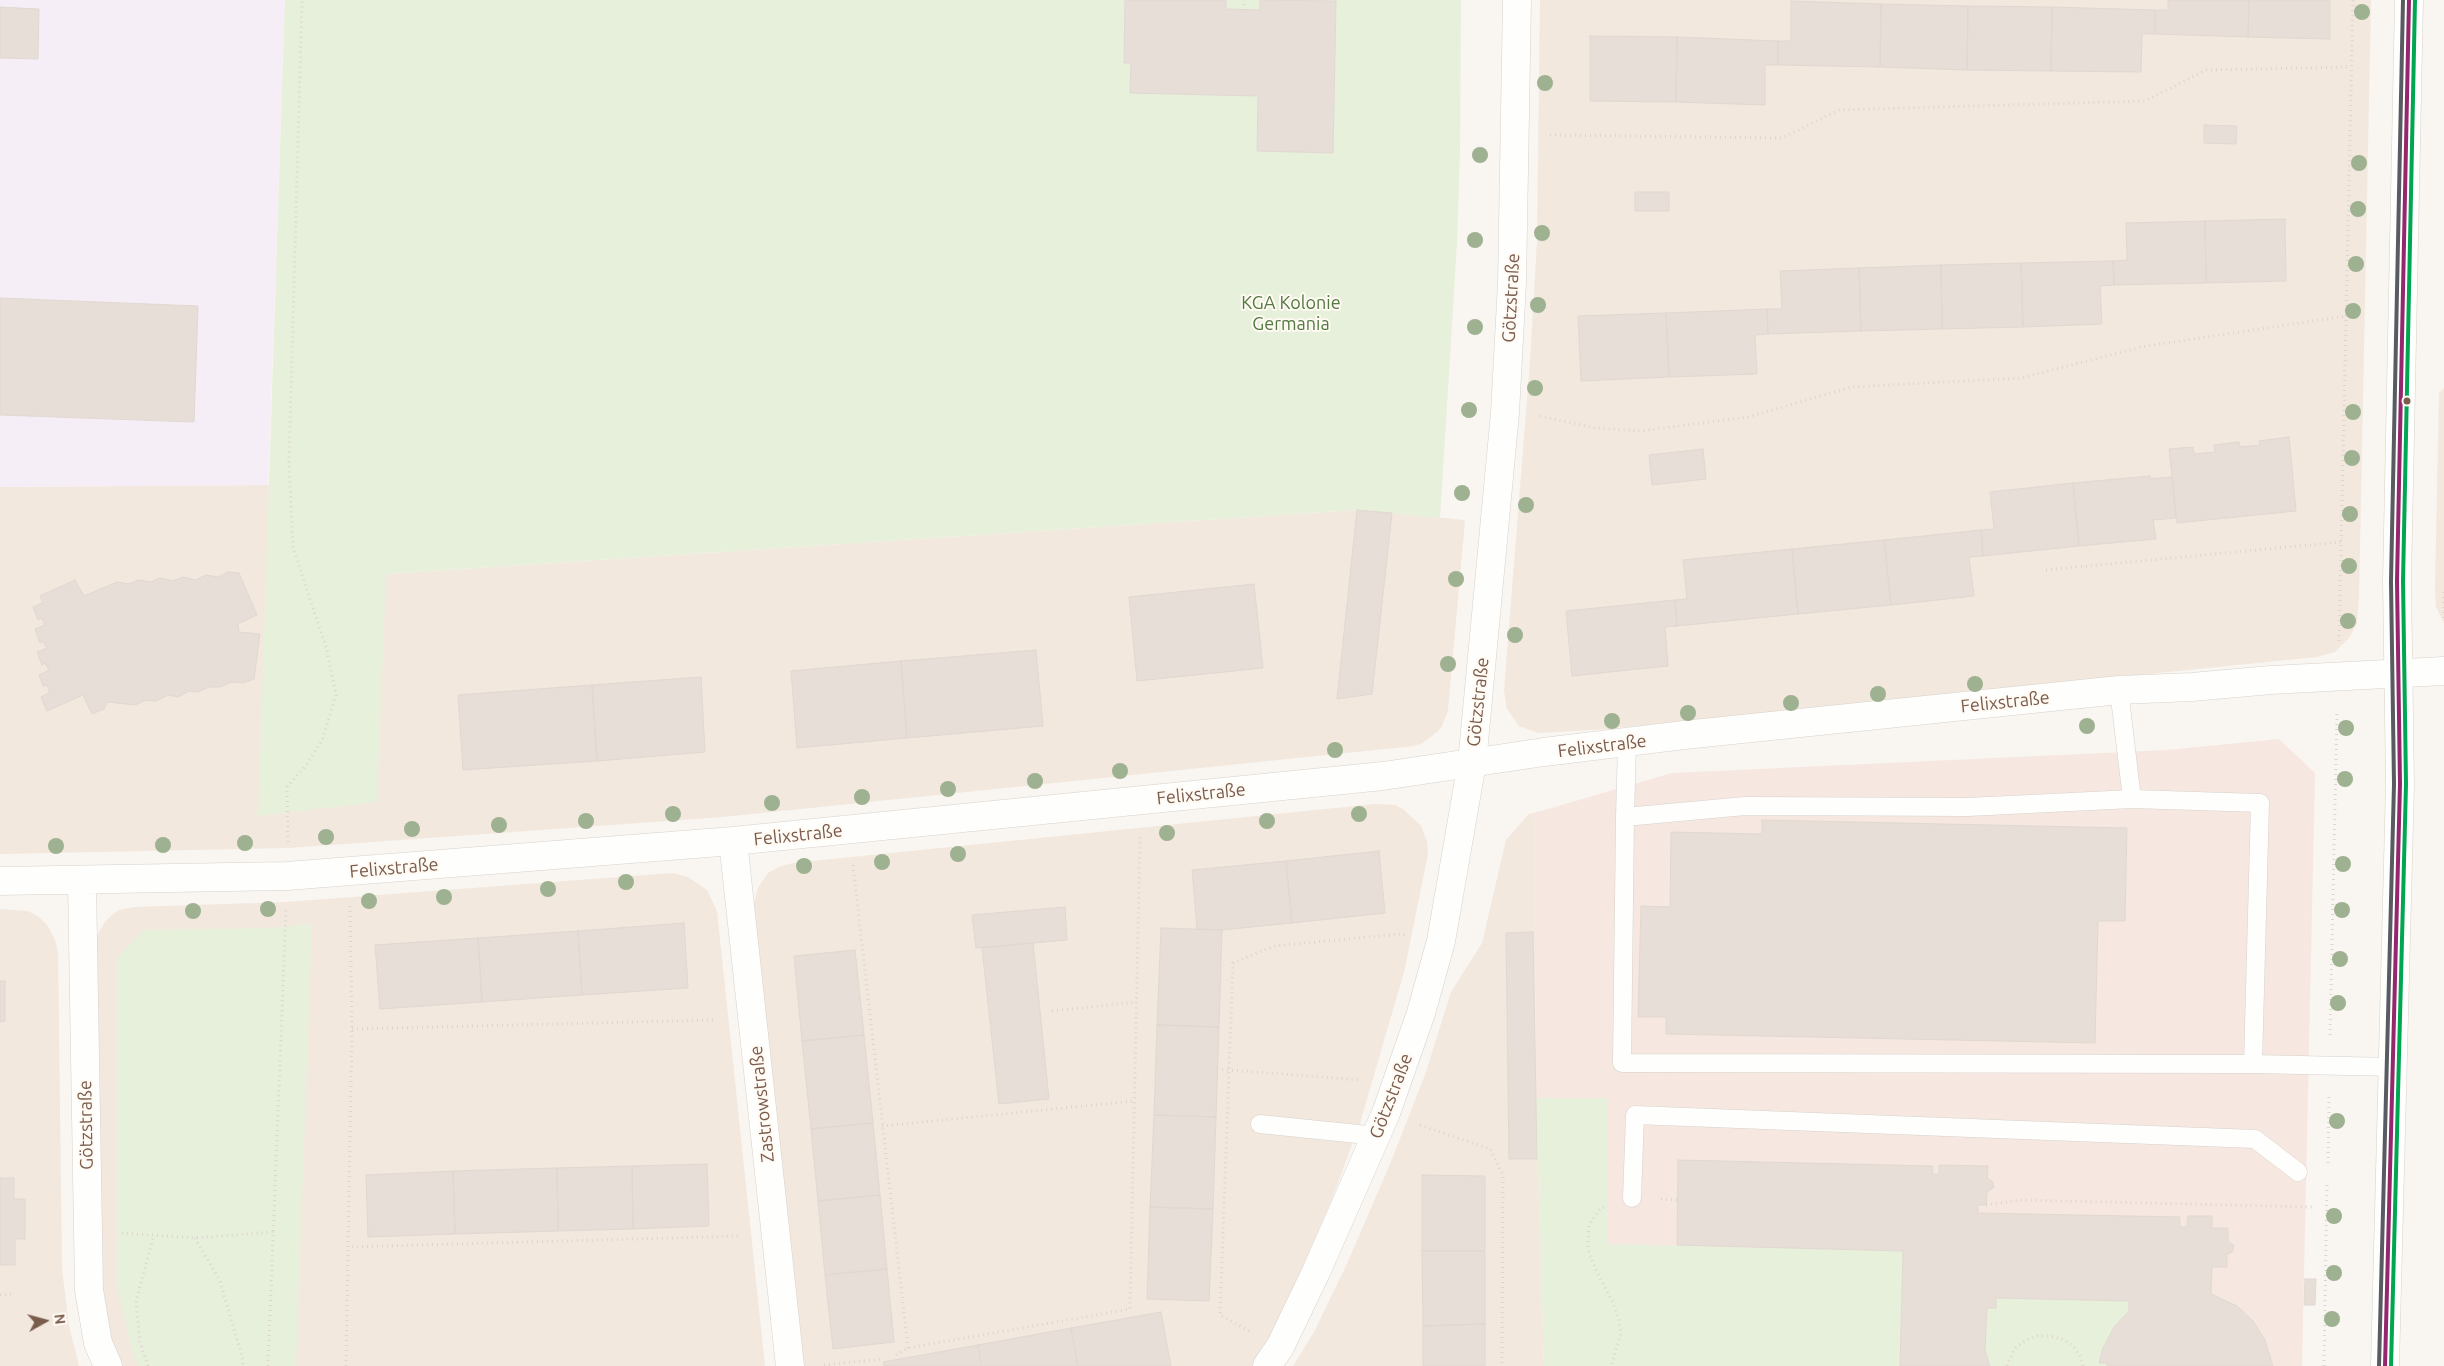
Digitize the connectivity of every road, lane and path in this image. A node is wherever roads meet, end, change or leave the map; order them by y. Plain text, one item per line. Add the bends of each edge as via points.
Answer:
1 (302, 0) edge
2 (1245, 0) edge
3 (1517, 0) edge
4 (2353, 0) edge
5 (2409, 0) edge
6 (1243, 10) dead end
7 (2351, 67) junction
8 (1516, 134) junction
9 (2346, 316) junction
10 (1505, 413) junction
11 (2341, 542) junction
12 (2046, 570) dead end
13 (2444, 592) edge
14 (2444, 621) edge
15 (2339, 649) dead end
16 (2444, 671) edge
17 (2398, 673) junction
18 (2119, 690) junction
19 (1626, 744) junction
20 (1472, 763) junction
21 (2132, 799) junction
22 (1141, 800) junction
23 (1625, 817) junction
24 (849, 830) junction
25 (733, 841) junction
26 (346, 872) junction
27 (287, 876) junction
28 (0, 881) edge
29 (82, 881) junction
30 (1136, 1002) junction
31 (1052, 1011) dead end
32 (752, 1019) junction
33 (352, 1030) junction
34 (2253, 1064) junction
35 (2393, 1067) junction
36 (1217, 1069) dead end
37 (1398, 1083) junction
38 (1134, 1101) junction
39 (1260, 1124) dead end
40 (1382, 1125) junction
41 (882, 1126) junction
42 (2298, 1172) dead end
43 (1632, 1198) junction
44 (1678, 1200) dead end
45 (1986, 1205) dead end
46 (2313, 1206) dead end
47 (87, 1231) junction
48 (273, 1232) junction
49 (776, 1234) junction
50 (154, 1235) junction
51 (195, 1238) junction
52 (348, 1247) junction
53 (11, 1294) dead end
54 (0, 1295) edge
55 (908, 1348) junction
56 (896, 1355) dead end
57 (883, 1359) dead end
58 (108, 1366) edge
59 (148, 1366) edge
60 (243, 1366) edge
61 (268, 1366) edge
62 (346, 1366) edge
63 (790, 1366) edge
64 (819, 1366) edge
65 (1267, 1366) edge
66 (1502, 1366) edge
67 (1611, 1366) edge
68 (2006, 1366) edge
69 (2083, 1366) edge
70 (2385, 1366) edge

1 - 27 path via 288,461 293,548 327,650 336,695 322,738 308,764 287,788
2 - 6 path
3 - 8 street, Götzstraße
4 - 7 path
5 - 17 street via 2397,571
7 - 8 path via 2206,70 2144,101 1839,110 1782,138
7 - 9 path
8 - 10 street, Götzstraße
9 - 10 path via 2141,347 2021,378 1852,386 1750,416 1640,431 1595,428 1546,417
9 - 11 path
10 - 20 street, Götzstraße
11 - 12 path
11 - 15 path
13 - 14 path
16 - 17 street, Felixstraße
17 - 18 street, Felixstraße
17 - 35 street via 2400,784
18 - 19 street, Felixstraße via 1684,735
18 - 21 lane
19 - 20 street, Felixstraße
19 - 23 lane
20 - 22 street, Felixstraße via 1383,776
20 - 37 street, Götzstraße via 1441,941
21 - 23 lane via 1968,807 1745,806
21 - 34 lane via 2260,803
22 - 24 street, Felixstraße
22 - 30 path
23 - 34 lane via 1622,1063
24 - 25 street, Felixstraße
24 - 41 path
25 - 26 street, Felixstraße
25 - 32 street, Zastrowstraße
26 - 27 street, Felixstraße
26 - 33 path via 351,921
27 - 29 street, Felixstraße
27 - 48 path
28 - 29 street, Felixstraße
29 - 47 street, Götzstraße
30 - 31 path
30 - 38 path
32 - 33 path
32 - 49 street, Zastrowstraße
33 - 52 path
34 - 35 lane
35 - 70 street
36 - 37 path
37 - 40 street, Götzstraße
38 - 41 path
38 - 55 path via 1130,1309
39 - 40 lane
40 - 65 street, Götzstraße via 1312,1281 1280,1347
40 - 66 path via 1490,1149 1503,1175
41 - 55 path
42 - 43 lane via 2255,1139 1635,1115
43 - 44 path
43 - 67 path via 1600,1208 1589,1225 1588,1249 1619,1320 1621,1334
45 - 46 path via 2020,1200
47 - 50 path
47 - 58 street, Götzstraße via 89,1290 98,1342
48 - 51 path
48 - 61 path
49 - 52 path
49 - 63 street, Zastrowstraße
50 - 51 path
50 - 59 path via 136,1301 140,1342
51 - 60 path via 220,1281
52 - 62 path
53 - 54 path
55 - 56 path
57 - 64 path
68 - 69 path via 2016,1348 2026,1340 2050,1336 2073,1346

